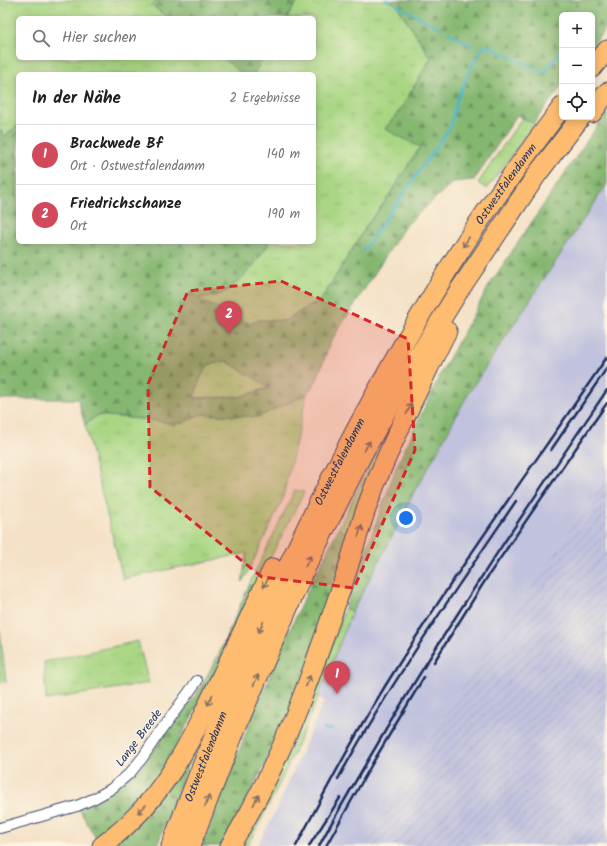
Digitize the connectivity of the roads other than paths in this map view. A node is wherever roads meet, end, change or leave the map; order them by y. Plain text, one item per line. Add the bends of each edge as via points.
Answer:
1 (607, 50) edge
2 (595, 64) edge
3 (607, 83) edge
4 (607, 92) edge
5 (595, 99) edge
6 (595, 109) edge
7 (559, 111) edge
8 (579, 120) edge
9 (587, 120) edge
10 (390, 367) junction
11 (197, 681) dead end
12 (0, 828) edge
13 (183, 840) edge
14 (102, 846) edge
15 (230, 846) edge

1 - 2 highway
3 - 5 highway
4 - 6 highway
7 -> 10 highway, Ostwestfalendamm via 481,219
13 -> 8 highway, Ostwestfalendamm via 238,723 301,578 364,451 458,292 538,173
15 -> 9 highway via 260,793 299,705 322,646 372,494 387,456 444,336 504,235
10 -> 13 highway, Ostwestfalendamm via 292,556 221,717
10 -> 14 highway via 360,407 318,480 281,550 201,720 176,766 147,804
11 - 12 street, Lange Breede via 143,757 130,773 111,789 77,806

